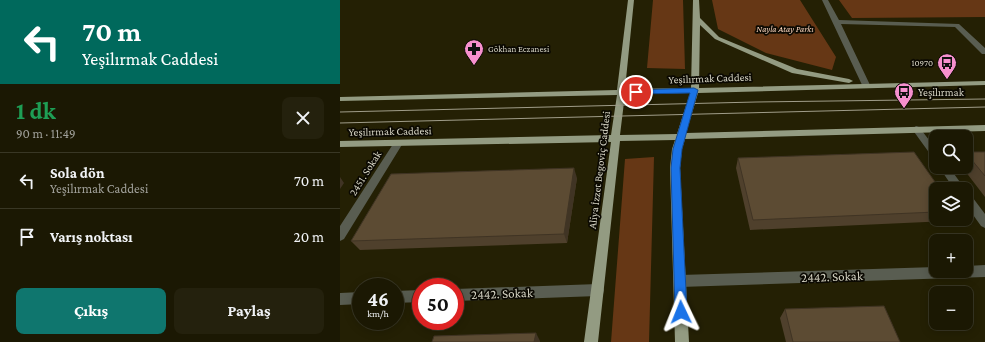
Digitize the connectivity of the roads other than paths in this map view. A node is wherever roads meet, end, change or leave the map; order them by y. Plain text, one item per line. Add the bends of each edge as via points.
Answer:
1 (631, 0) edge
2 (696, 0) edge
3 (825, 0) edge
4 (697, 18) junction
5 (837, 22) junction
6 (985, 52) edge
7 (985, 83) edge
8 (866, 85) junction
9 (694, 90) junction
10 (622, 92) junction
11 (340, 99) edge
12 (985, 128) edge
13 (916, 129) junction
14 (681, 137) junction
15 (615, 138) junction
16 (398, 143) junction
17 (340, 144) edge
18 (929, 147) edge
19 (973, 207) edge
20 (985, 223) edge
21 (340, 236) edge
22 (985, 271) edge
23 (680, 281) junction
24 (598, 290) junction
25 (464, 295) edge
26 (352, 298) edge
27 (340, 299) edge
28 (592, 342) edge
29 (682, 342) edge

1 - 10 main road, Aliya İzzet Begoviç Caddesi
2 - 4 main road
3 - 5 street
4 - 8 main road via 717,38 795,71
4 - 9 main road
5 - 6 street via 957,25
5 - 8 street
7 - 8 main road, Yeşilırmak Caddesi
8 - 9 main road, Yeşilırmak Caddesi
9 - 10 main road, Yeşilırmak Caddesi
9 - 14 main road
10 - 11 main road, Yeşilırmak Caddesi
10 - 15 main road, Aliya İzzet Begoviç Caddesi
12 - 13 main road, Yeşilırmak Caddesi
13 - 14 main road, Yeşilırmak Caddesi
13 - 18 street
14 - 15 main road, Yeşilırmak Caddesi
14 - 23 main road via 675,168
15 - 16 main road, Yeşilırmak Caddesi
15 - 24 main road, Aliya İzzet Begoviç Caddesi
16 - 17 main road, Yeşilırmak Caddesi
16 - 21 street, 2451. Sokak
19 - 20 street
22 - 23 street, 2442. Sokak
23 - 29 main road
24 - 25 street, 2442. Sokak
24 - 28 main road, Aliya İzzet Begoviç Caddesi
26 - 27 street

